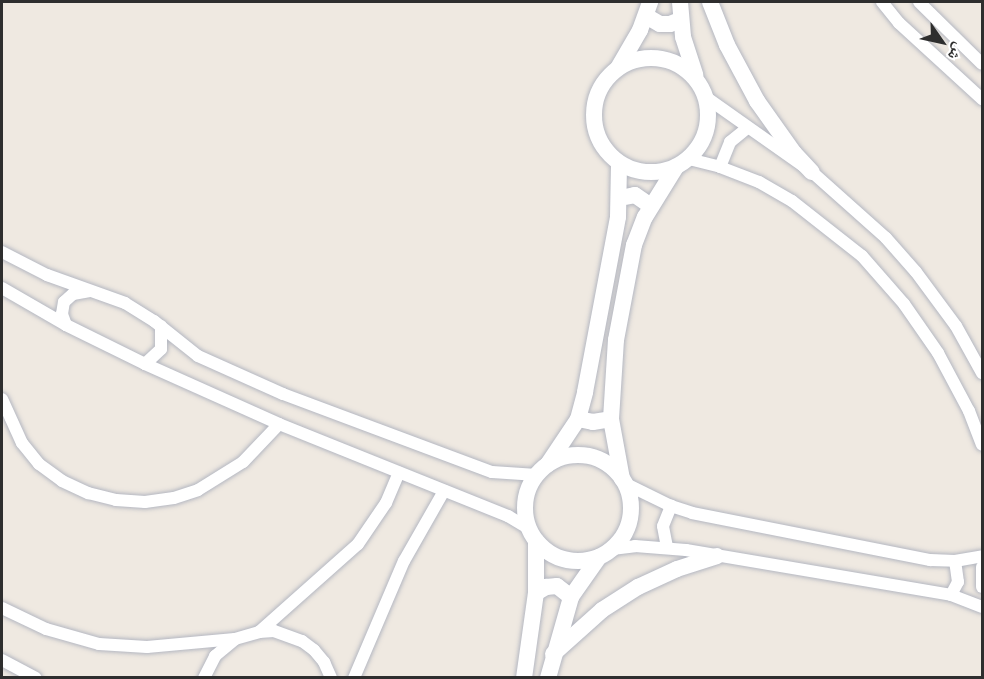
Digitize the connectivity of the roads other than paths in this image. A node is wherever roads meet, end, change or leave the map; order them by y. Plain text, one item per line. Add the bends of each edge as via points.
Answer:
1 (680, 2) edge
2 (710, 2) edge
3 (882, 2) edge
4 (919, 2) edge
5 (648, 9) edge
6 (680, 20) junction
7 (982, 63) edge
8 (618, 68) junction
9 (697, 79) junction
10 (707, 98) junction
11 (982, 99) edge
12 (747, 128) junction
13 (619, 163) junction
14 (682, 163) junction
15 (720, 167) junction
16 (812, 172) junction
17 (620, 198) junction
18 (651, 206) junction
19 (2, 252) edge
20 (2, 288) edge
21 (91, 291) junction
22 (66, 325) junction
23 (161, 326) junction
24 (145, 364) junction
25 (982, 372) edge
26 (2, 399) edge
27 (578, 419) junction
28 (611, 419) junction
29 (279, 424) junction
30 (982, 445) edge
31 (542, 470) junction
32 (399, 473) junction
33 (623, 481) junction
34 (444, 491) junction
35 (671, 506) junction
36 (532, 534) junction
37 (667, 547) junction
38 (605, 553) junction
39 (717, 556) junction
40 (982, 556) edge
41 (955, 561) junction
42 (982, 567) edge
43 (982, 587) edge
44 (536, 593) junction
45 (951, 595) junction
46 (571, 597) junction
47 (982, 607) edge
48 (2, 608) edge
49 (259, 632) junction
50 (236, 639) junction
51 (553, 654) junction
52 (2, 660) edge
53 (36, 678) edge
54 (204, 678) edge
55 (331, 678) edge
56 (354, 678) edge
57 (524, 678) edge
58 (548, 678) edge

1 - 6 street
2 - 16 street via 727,45 757,101
3 - 11 street via 899,23
4 - 7 street
5 - 6 street via 665,24
5 - 8 street
6 - 9 street
8 - 9 street via 638,58 660,57 680,64
8 - 13 street via 600,88 594,115 597,134
9 - 10 street
10 - 12 street
10 - 14 street via 706,131 700,146
12 - 15 street via 730,142
12 - 16 street
13 - 14 street via 647,172
13 - 17 street
14 - 15 street
14 - 18 street
15 - 30 street via 759,182 792,201 862,256 938,352
16 - 25 street via 886,238 916,272 956,326
17 - 18 street via 635,195
17 - 27 street
18 - 28 street via 634,245 627,274 614,356
19 - 21 street via 47,275
20 - 22 street
21 - 22 street via 68,298 62,308
21 - 23 street via 125,303
22 - 24 street
23 - 24 street via 161,349
23 - 31 street via 198,356 327,412 492,472
24 - 29 street
26 - 29 street via 22,442 39,464 62,481 116,500 145,502 198,490 243,462
27 - 28 street
27 - 31 street
28 - 33 street
29 - 32 street
31 - 33 street via 558,459 582,455 605,463
31 - 36 street via 527,494 525,506
32 - 34 street
32 - 49 street via 382,510 358,544
33 - 35 street
33 - 38 street via 631,511 628,525
34 - 36 street via 508,516
34 - 56 street via 404,561
35 - 37 street via 663,526
35 - 41 street via 930,560
36 - 38 street via 558,558 572,561
36 - 44 street
37 - 38 street via 635,546
37 - 39 street
38 - 46 street
39 - 45 street
39 - 51 street via 638,587 602,610
40 - 41 street
41 - 45 street via 958,582
42 - 43 street
44 - 46 street via 557,586
44 - 57 street
45 - 47 street
46 - 51 street
48 - 50 street via 46,629 99,644 147,647
49 - 50 street
49 - 55 street via 282,633 302,641 324,662
50 - 54 street via 215,656
51 - 58 street
52 - 53 street

